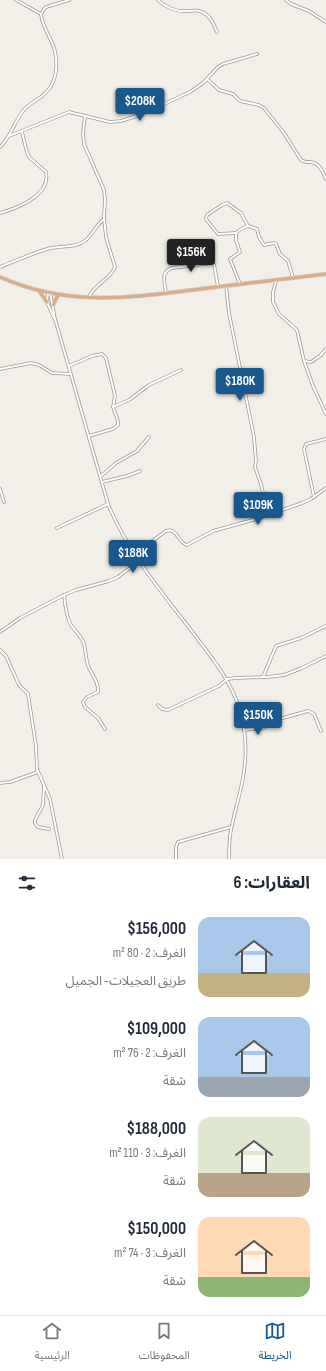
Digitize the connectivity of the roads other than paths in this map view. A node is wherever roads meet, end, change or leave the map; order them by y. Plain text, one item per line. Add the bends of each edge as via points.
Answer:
1 (16, 0) edge
2 (69, 0) edge
3 (158, 0) edge
4 (286, 0) edge
5 (41, 14) junction
6 (326, 22) edge
7 (217, 32) dead end
8 (257, 54) dead end
9 (207, 79) junction
10 (84, 116) junction
11 (22, 131) junction
12 (9, 136) junction
13 (0, 147) edge
14 (326, 178) edge
15 (0, 213) edge
16 (104, 218) junction
17 (248, 226) junction
18 (236, 233) junction
19 (0, 267) edge
20 (326, 274) edge
21 (0, 277) edge
22 (292, 278) junction
23 (276, 280) junction
24 (240, 285) junction
25 (226, 286) junction
26 (218, 287) junction
27 (39, 291) junction
28 (49, 293) junction
29 (166, 293) junction
30 (58, 295) junction
31 (88, 298) junction
32 (47, 302) junction
33 (53, 305) junction
34 (55, 319) junction
35 (326, 349) edge
36 (304, 361) junction
37 (69, 366) junction
38 (0, 369) edge
39 (181, 370) dead end
40 (71, 374) junction
41 (113, 407) junction
42 (326, 414) edge
43 (89, 436) junction
44 (149, 437) dead end
45 (326, 439) edge
46 (140, 471) dead end
47 (101, 476) junction
48 (102, 482) junction
49 (326, 488) edge
50 (0, 489) edge
51 (314, 497) junction
52 (4, 502) dead end
53 (108, 504) junction
54 (270, 514) junction
55 (57, 528) dead end
56 (136, 555) junction
57 (64, 595) junction
58 (326, 626) edge
59 (0, 632) edge
60 (0, 650) edge
61 (326, 656) edge
62 (263, 677) junction
63 (227, 679) junction
64 (158, 705) dead end
65 (105, 729) dead end
66 (244, 730) junction
67 (321, 731) dead end
68 (38, 772) junction
69 (0, 783) edge
70 (44, 786) junction
71 (231, 826) junction
72 (49, 829) dead end
73 (62, 859) edge
74 (176, 859) edge
75 (229, 859) edge

1 - 5 street
2 - 5 street via 46,7
3 - 7 street via 180,11 203,12
4 - 6 street via 309,10
5 - 12 street via 54,50 55,76 50,88 22,112
8 - 9 street via 223,64
9 - 10 street via 190,92 128,119 110,122
9 - 14 street via 219,90 233,94 240,101 264,108 280,127 301,160 320,166
10 - 11 street via 68,112
10 - 16 street via 84,144 106,200
11 - 12 street
11 - 15 street via 29,157 46,172 46,183 40,193 31,199
12 - 13 street
16 - 19 street via 82,242 47,249
16 - 31 street via 106,237 115,267 94,288
17 - 18 street
17 - 18 street via 241,212 227,203 207,215 206,219 218,234
17 - 22 street via 257,229 264,245 276,244 280,254 288,260
18 - 24 street via 240,252 230,260
20 - 22 main road
21 - 27 main road
22 - 23 main road
23 - 24 main road
23 - 36 street via 273,302 279,314 297,330
24 - 25 main road
25 - 26 main road
25 - 54 street via 254,437 255,468
26 - 29 main road
26 - 29 street via 212,262 166,271
27 - 28 main road
27 - 32 main road
28 - 30 main road
28 - 32 street
28 - 33 street
29 - 31 main road
30 - 31 main road
30 - 33 main road
32 - 34 street
33 - 34 street
34 - 37 street
35 - 36 street via 311,362
36 - 42 street
37 - 40 street
37 - 41 street via 96,354 104,354 115,396
38 - 40 street via 31,363 52,373
39 - 41 street via 149,385
40 - 43 street
41 - 43 street via 118,421 117,427
43 - 47 street
44 - 47 street via 138,451 116,463
45 - 51 street via 306,444 304,449
46 - 48 street
47 - 48 street
48 - 53 street
49 - 51 street
50 - 52 street
51 - 54 street
53 - 55 street
53 - 56 street via 117,525
54 - 56 street via 213,531 187,545 183,544 174,532 168,530
56 - 57 street via 130,568 118,577
56 - 63 street
57 - 59 street via 20,618
57 - 65 street via 70,622 84,644 88,667 98,687 98,692 83,702
58 - 62 street via 302,638 276,646
60 - 68 street via 6,656 19,685 28,694
61 - 62 street via 291,673
62 - 63 street
63 - 64 street via 220,686 168,710
63 - 66 street via 237,701
66 - 67 street via 263,728 272,722 308,711 314,714
66 - 71 street via 245,767
68 - 69 street
68 - 70 street
70 - 72 street via 43,806 35,823 38,827
70 - 73 street via 50,799
71 - 74 street via 178,842
71 - 75 street

